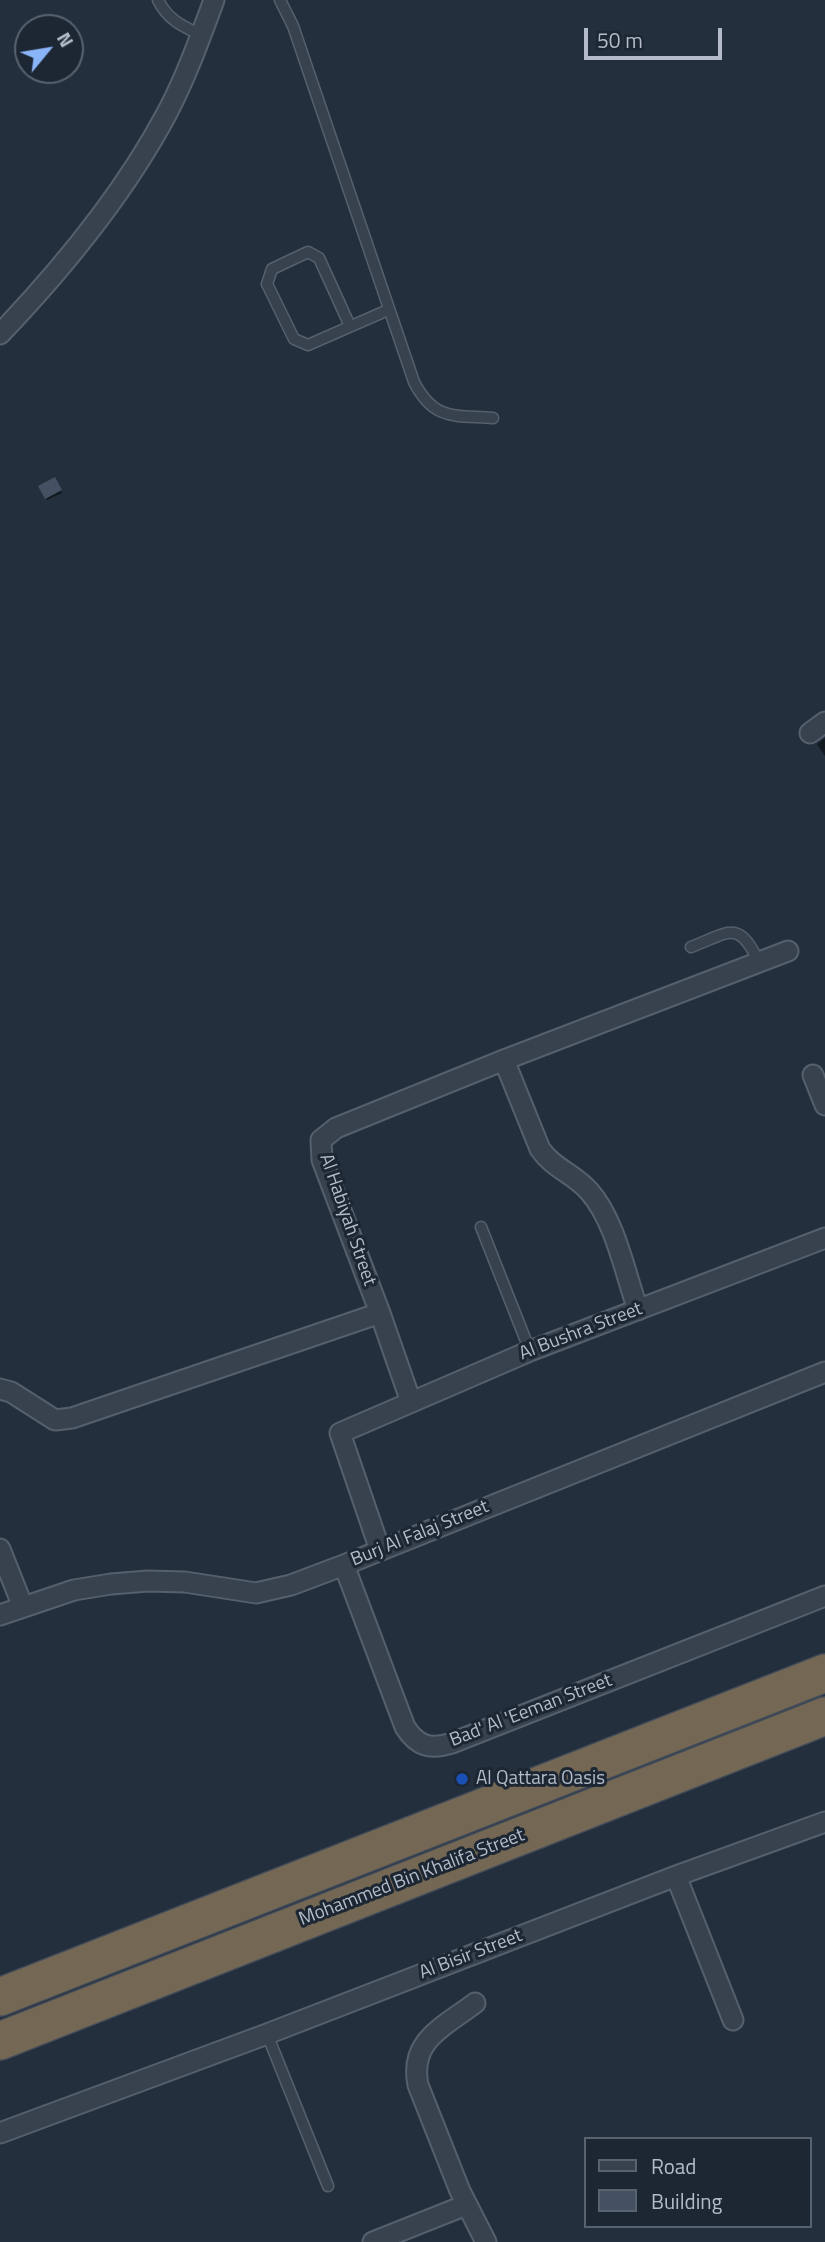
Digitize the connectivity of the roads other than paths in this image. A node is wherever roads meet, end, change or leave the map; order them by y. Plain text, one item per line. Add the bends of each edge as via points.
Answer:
1 (158, 0) edge
2 (214, 0) edge
3 (280, 0) edge
4 (201, 35) junction
5 (388, 310) junction
6 (351, 326) junction
7 (0, 334) edge
8 (493, 418) dead end
9 (691, 947) dead end
10 (788, 951) dead end
11 (759, 962) junction
12 (504, 1060) junction
13 (813, 1075) dead end
14 (825, 1105) edge
15 (481, 1227) dead end
16 (825, 1238) edge
17 (638, 1310) junction
18 (380, 1313) junction
19 (530, 1351) junction
20 (825, 1372) edge
21 (0, 1389) edge
22 (411, 1402) junction
23 (0, 1549) edge
24 (380, 1550) junction
25 (344, 1564) junction
26 (825, 1596) edge
27 (23, 1606) junction
28 (0, 1615) edge
29 (825, 1673) edge
30 (825, 1716) edge
31 (825, 1822) edge
32 (676, 1876) junction
33 (0, 1997) edge
34 (475, 2003) dead end
35 (733, 2020) dead end
36 (267, 2034) junction
37 (0, 2041) edge
38 (0, 2133) edge
39 (328, 2186) dead end
40 (466, 2205) junction
41 (373, 2242) edge
42 (486, 2242) edge

1 - 4 lane via 173,21
2 - 4 street
3 - 5 lane via 293,26
4 - 7 street via 168,112 124,183
5 - 6 lane
5 - 8 lane via 414,382 428,406 452,415
6 - 6 lane via 308,345 294,339 267,284 272,269 308,252 314,254
9 - 11 lane via 739,934
10 - 11 street, Al Habiyah Street
11 - 12 street, Al Habiyah Street
12 - 17 street via 540,1149 599,1203
12 - 18 street, Al Habiyah Street via 336,1128 321,1140 322,1160
13 - 14 street
15 - 19 lane
16 - 17 street, Al Bushra Street
17 - 19 street, Al Bushra Street
18 - 21 street via 72,1418 55,1420
18 - 22 street
19 - 22 street, Al Bushra Street
20 - 24 street, Burj Al Falaj Street
22 - 24 street, Al Bushra Street via 340,1433
23 - 27 street
24 - 25 street, Burj Al Falaj Street
25 - 26 street, Bad' Al 'Eeman Street via 405,1727 412,1739 439,1747
25 - 27 street, Burj Al Falaj Street via 256,1593 148,1581 74,1590
27 - 28 street, Burj Al Falaj Street
29 - 33 highway, Mohammed Bin Khalifa Street
30 - 37 highway, Mohammed Bin Khalifa Street
31 - 32 street, Al Bisir Street
32 - 35 street
32 - 36 street, Al Bisir Street
34 - 40 street via 424,2043 415,2070
36 - 38 street, Al Bisir Street
36 - 39 lane
40 - 41 street
40 - 42 street

